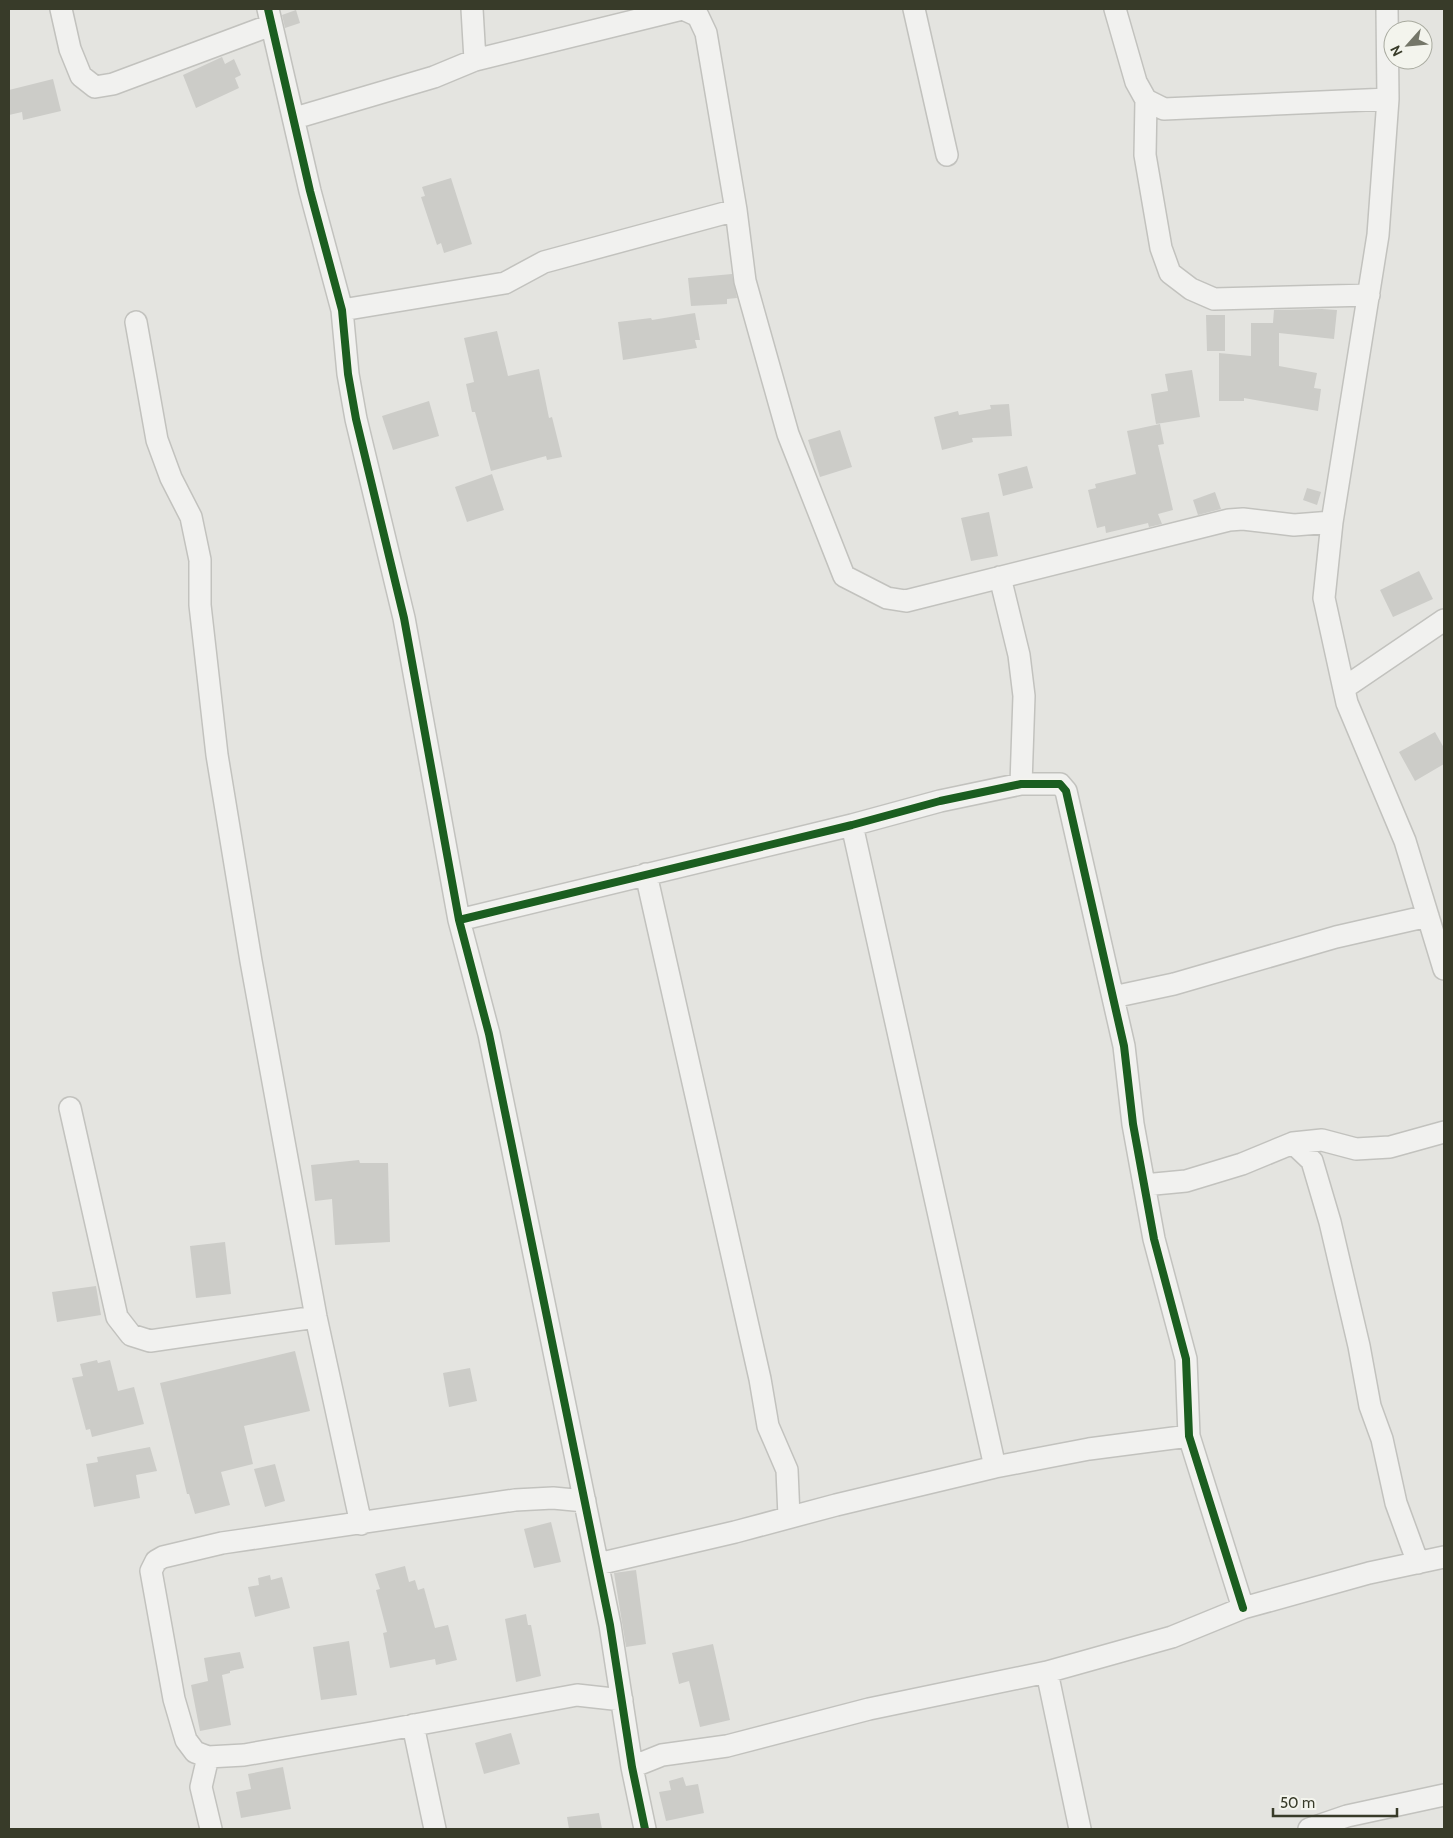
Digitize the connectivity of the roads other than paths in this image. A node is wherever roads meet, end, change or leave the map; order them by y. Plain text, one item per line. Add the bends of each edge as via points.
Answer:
1 (61, 9) edge
2 (472, 9) edge
3 (914, 9) edge
4 (1115, 9) edge
5 (1388, 9) edge
6 (695, 10) edge
7 (270, 17) edge
8 (475, 60) junction
9 (1388, 99) junction
10 (1146, 100) junction
11 (295, 118) junction
12 (947, 156) dead end
13 (736, 210) junction
14 (1369, 295) junction
15 (342, 310) junction
16 (136, 322) dead end
17 (1332, 522) junction
18 (1000, 577) junction
19 (1444, 620) edge
20 (1344, 688) junction
21 (1021, 784) junction
22 (852, 825) junction
23 (646, 874) junction
24 (1428, 916) junction
25 (459, 920) junction
26 (1444, 968) edge
27 (1113, 997) junction
28 (70, 1108) dead end
29 (1444, 1132) edge
30 (1293, 1143) junction
31 (1144, 1185) junction
32 (316, 1317) junction
33 (1189, 1436) junction
34 (995, 1467) junction
35 (585, 1501) junction
36 (789, 1518) junction
37 (361, 1524) junction
38 (1444, 1557) edge
39 (1418, 1563) junction
40 (598, 1564) junction
41 (1243, 1608) junction
42 (1047, 1672) junction
43 (622, 1700) junction
44 (413, 1725) junction
45 (208, 1757) junction
46 (632, 1767) junction
47 (1444, 1795) edge
48 (211, 1829) edge
49 (435, 1829) edge
50 (645, 1829) edge
51 (1080, 1829) edge
52 (1309, 1829) edge

1 - 7 street via 70,49 81,76 95,87 113,84
2 - 8 street
3 - 12 street
4 - 10 street via 1136,82
5 - 9 street
6 - 8 street
6 - 13 street via 706,32
7 - 11 street
8 - 11 street via 434,77
9 - 10 street via 1164,109
9 - 14 street via 1378,235
10 - 14 street via 1145,156 1161,248 1170,273 1191,290 1214,299
11 - 15 street via 310,191
13 - 15 street via 544,262 505,282
13 - 18 street via 745,281 788,434 844,576 887,598 906,601
14 - 17 street
15 - 25 street via 356,419 404,618
16 - 32 street via 157,440 191,517 200,560 200,604 217,755 250,961
17 - 18 street via 1294,525 1229,520
17 - 20 street via 1324,598
18 - 21 street via 1019,655 1024,696
19 - 20 street
20 - 24 street via 1347,703 1405,841
21 - 22 street via 940,801
21 - 27 street via 1060,784 1066,791
22 - 23 street
22 - 34 street
23 - 25 street
23 - 36 street via 768,1426 787,1470
24 - 26 street
24 - 27 street via 1336,937 1174,984
25 - 35 street via 489,1034
27 - 31 street via 1124,1046
28 - 32 street via 117,1317 131,1335 150,1341
29 - 30 street via 1390,1146 1356,1149 1322,1140
30 - 31 street via 1242,1164 1186,1181
30 - 39 street via 1312,1161 1330,1222 1370,1406 1382,1439 1396,1503
31 - 33 street via 1154,1239 1186,1359
32 - 37 street
33 - 34 street via 1089,1449
33 - 41 street
34 - 36 street
35 - 37 street via 553,1498 515,1500
35 - 40 street
36 - 40 street
37 - 45 street via 222,1543 156,1561 151,1571 177,1707 186,1740 195,1752
38 - 39 street
39 - 41 street via 1369,1573
40 - 43 street
41 - 42 street via 1172,1637
42 - 46 street via 869,1709 726,1746 662,1755
42 - 51 street
43 - 44 street via 577,1695
43 - 46 street
44 - 45 street via 244,1755
44 - 49 street
45 - 48 street via 201,1787
46 - 50 street
47 - 52 street via 1347,1816

